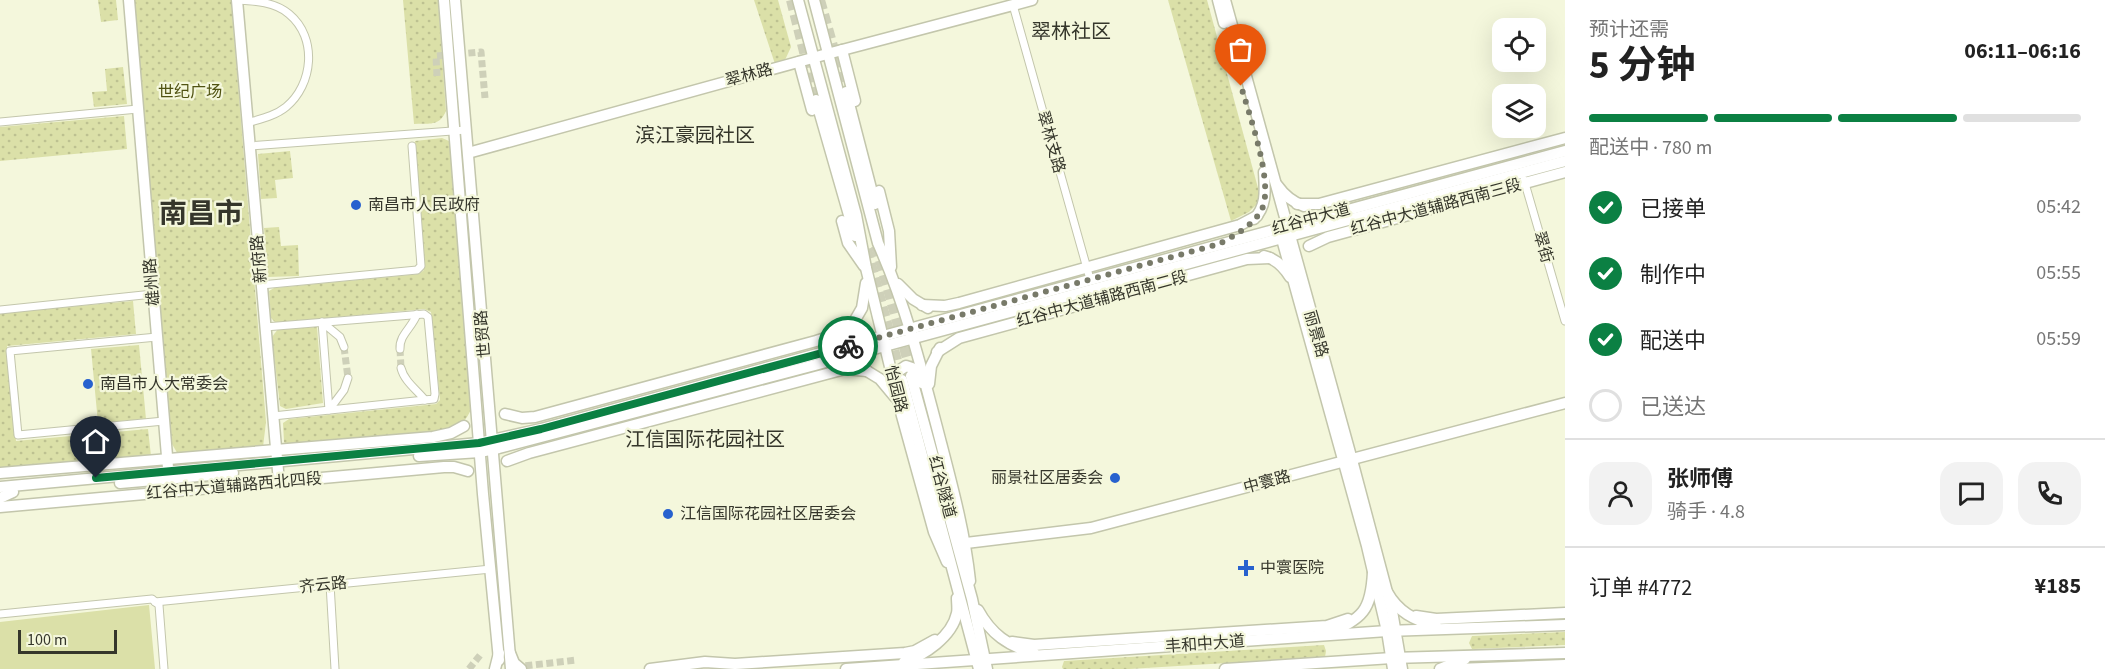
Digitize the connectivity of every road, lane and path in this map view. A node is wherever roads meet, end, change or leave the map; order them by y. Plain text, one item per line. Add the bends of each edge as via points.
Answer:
1 (129, 0) edge
2 (237, 0) edge
3 (444, 0) edge
4 (455, 0) edge
5 (798, 0) edge
6 (814, 0) edge
7 (1032, 0) edge
8 (1218, 0) edge
9 (1225, 0) edge
10 (1013, 5) junction
11 (842, 50) junction
12 (827, 54) junction
13 (814, 57) junction
14 (799, 62) junction
15 (846, 92) tunnel mouth
16 (816, 100) tunnel mouth
17 (138, 108) junction
18 (0, 122) edge
19 (248, 123) junction
20 (466, 130) junction
21 (453, 131) junction
22 (1565, 138) edge
23 (249, 146) junction
24 (412, 146) dead end
25 (1565, 151) edge
26 (468, 153) junction
27 (1565, 161) edge
28 (1267, 171) junction
29 (1565, 172) edge
30 (1523, 178) junction
31 (1298, 204) junction
32 (1257, 216) junction
33 (1344, 216) junction
34 (1284, 232) junction
35 (1309, 246) junction
36 (1222, 249) junction
37 (1270, 258) junction
38 (1086, 267) junction
39 (866, 268) junction
40 (891, 274) junction
41 (1090, 279) junction
42 (1298, 282) junction
43 (261, 285) junction
44 (153, 294) junction
45 (922, 305) junction
46 (0, 310) edge
47 (417, 314) junction
48 (973, 317) junction
49 (1565, 321) edge
50 (322, 322) junction
51 (854, 323) junction
52 (265, 327) junction
53 (913, 333) junction
54 (157, 337) junction
55 (884, 341) junction
56 (344, 347) tunnel mouth
57 (400, 349) tunnel mouth
58 (938, 352) junction
59 (818, 354) junction
60 (815, 366) junction
61 (401, 368) tunnel mouth
62 (867, 370) junction
63 (348, 378) tunnel mouth
64 (488, 397) junction
65 (929, 397) junction
66 (476, 399) junction
67 (425, 400) junction
68 (1565, 403) edge
69 (329, 410) junction
70 (505, 414) junction
71 (273, 416) junction
72 (903, 416) junction
73 (164, 421) junction
74 (465, 426) junction
75 (539, 433) junction
76 (492, 445) junction
77 (480, 447) junction
78 (276, 450) junction
79 (430, 452) junction
80 (167, 460) junction
81 (507, 461) junction
82 (1348, 461) junction
83 (277, 465) junction
84 (468, 471) junction
85 (0, 473) edge
86 (169, 476) junction
87 (0, 482) edge
88 (279, 482) junction
89 (0, 487) edge
90 (483, 488) junction
91 (13, 489) junction
92 (496, 490) junction
93 (170, 492) junction
94 (0, 493) edge
95 (0, 498) edge
96 (0, 507) edge
97 (966, 543) junction
98 (491, 569) junction
99 (1373, 572) junction
100 (957, 583) junction
101 (330, 584) junction
102 (1387, 592) junction
103 (972, 599) junction
104 (157, 603) junction
105 (1362, 613) junction
106 (0, 614) edge
107 (1565, 614) edge
108 (1409, 616) junction
109 (1565, 626) edge
110 (1448, 629) junction
111 (1392, 631) junction
112 (945, 634) junction
113 (1320, 636) junction
114 (1002, 640) junction
115 (504, 653) junction
116 (1565, 653) edge
117 (1056, 655) junction
118 (1472, 656) junction
119 (1395, 661) edge
120 (1318, 663) junction
121 (982, 664) edge
122 (896, 666) junction
123 (1565, 666) edge
124 (164, 669) edge
125 (335, 669) edge
126 (495, 669) edge
127 (500, 669) edge
128 (511, 669) edge
129 (521, 669) edge
130 (650, 669) edge
131 (846, 669) edge
132 (1225, 669) edge
133 (1349, 669) edge
134 (1402, 669) edge
135 (1440, 669) edge
136 (1456, 669) edge

1 - 17 main road, 雄州路
2 - 19 main road, 新府路
2 - 19 street via 257,1 288,13 301,28 308,50 308,72 301,90 275,114
3 - 21 main road, 世贸路
4 - 20 main road, 世贸路
5 - 13 main road, 怡园路
6 - 12 main road, 怡园路
7 - 10 main road, 翠林路
8 - 28 main road, 丽景路
9 - 28 main road, 丽景路
10 - 11 main road, 翠林路
10 - 38 street, 翠林支路
11 - 12 main road, 翠林路
11 - 40 main road via 889,231
12 - 13 main road, 翠林路
12 - 40 main road, 怡园路 via 878,243
13 - 14 main road, 翠林路
13 - 39 main road, 怡园路
14 - 26 main road, 翠林路
14 - 39 main road via 848,243
15 - 40 main road
16 - 39 main road
17 - 18 street
17 - 44 main road, 雄州路
19 - 23 main road, 新府路
20 - 21 street
20 - 26 main road, 世贸路
21 - 23 street
21 - 66 main road, 世贸路
22 - 31 main road via 1319,204
23 - 43 main road, 新府路
24 - 43 street via 421,266 417,270
25 - 33 main road, 红谷中大道
26 - 64 main road, 世贸路
27 - 30 main road, 红谷中大道
28 - 31 main road via 1282,193
28 - 32 main road via 1265,201
28 - 34 main road, 丽景路
29 - 30 main road, 红谷中大道辅路西南三段
30 - 33 main road, 红谷中大道
30 - 35 main road, 红谷中大道辅路西南三段
30 - 49 street, 翠街
31 - 33 main road
32 - 36 main road
32 - 38 main road via 1240,225
33 - 34 main road, 红谷中大道
33 - 35 main road
34 - 36 main road, 红谷中大道
34 - 42 main road, 丽景路
35 - 42 main road
36 - 37 main road
36 - 41 main road, 红谷中大道
36 - 48 main road, 红谷中大道
37 - 42 main road
37 - 58 main road, 红谷中大道辅路西南二段 via 1247,259 959,338
38 - 41 street, 翠林支路
38 - 45 main road via 959,303
39 - 51 main road via 866,291
39 - 55 main road, 怡园路
40 - 45 main road via 904,292
40 - 53 main road, 怡园路
41 - 48 main road, 红谷中大道
42 - 82 main road, 丽景路
43 - 52 main road, 新府路
44 - 46 street
44 - 54 main road, 雄州路
45 - 48 main road via 938,312
47 - 50 street
47 - 57 street via 399,343
47 - 67 street via 428,317 435,394 434,399
48 - 53 main road, 红谷中大道
48 - 58 main road
50 - 52 street
50 - 56 street via 340,337
50 - 69 street
51 - 59 main road
51 - 70 main road via 838,334 816,341 535,417
52 - 71 main road, 新府路
53 - 55 main road, 红谷中大道
53 - 65 main road, 怡园路
54 - 73 main road, 雄州路
54 - 73 street via 10,351 18,435
55 - 59 main road, 红谷中大道
55 - 60 main road, 红谷中大道
55 - 72 main road, 怡园路
58 - 65 main road via 929,381
59 - 75 main road, 红谷中大道
60 - 62 main road via 842,363
60 - 75 main road, 红谷中大道
61 - 67 street
62 - 72 main road via 890,390
62 - 81 main road via 845,369
63 - 69 street
64 - 70 main road
64 - 76 main road, 世贸路
65 - 72 main road via 912,368 906,366 897,372
65 - 97 main road, 怡园路
66 - 74 main road via 474,412
66 - 77 main road, 世贸路
67 - 69 street
68 - 82 main road, 中寰路
69 - 71 street
70 - 75 main road
71 - 78 main road, 新府路
72 - 100 main road, 怡园路 via 934,531
73 - 80 main road, 雄州路
74 - 78 main road via 433,437
74 - 79 main road
75 - 76 main road, 红谷中大道
75 - 81 main road
76 - 77 main road, 红谷中大道
76 - 92 main road, 世贸路
77 - 79 main road, 红谷中大道
77 - 90 main road, 世贸路
78 - 80 main road
78 - 83 main road, 新府路
79 - 83 main road, 红谷中大道
79 - 84 main road
80 - 85 main road
80 - 86 main road, 雄州路
81 - 92 main road via 498,476
82 - 97 main road, 中寰路 via 1091,528
82 - 99 main road, 丽景路
82 - 102 main road, 丽景路
83 - 86 main road, 红谷中大道
83 - 88 main road, 新府路
84 - 88 main road, 红谷中大道辅路西北四段 via 444,467
84 - 90 main road
86 - 91 main road, 红谷中大道
86 - 93 main road, 雄州路
87 - 91 main road
88 - 93 main road, 红谷中大道辅路西北四段
89 - 91 main road, 红谷中大道
90 - 98 main road, 世贸路
91 - 94 main road, 红谷中大道
91 - 95 main road
92 - 115 main road, 世贸路
93 - 96 main road, 红谷中大道辅路西北四段
97 - 103 main road, 怡园路
98 - 101 street, 齐云路
98 - 115 main road, 世贸路
99 - 105 main road via 1372,595
99 - 111 main road, 丽景路
100 - 103 main road, 红谷隧道 via 907,378
100 - 112 main road via 957,614
100 - 121 main road, 怡园路
101 - 104 street, 齐云路
101 - 125 street
102 - 108 main road
102 - 111 main road, 丽景路
103 - 114 main road via 985,622
103 - 121 main road, 怡园路
104 - 106 street, 齐云路 via 152,599
104 - 124 street
105 - 113 main road
105 - 114 main road via 1328,626 1034,645
107 - 108 main road via 1436,619
108 - 110 main road
109 - 110 main road, 丰和中大道
110 - 111 main road, 丰和中大道
111 - 113 main road, 丰和中大道
111 - 119 main road, 丽景路
112 - 122 main road via 923,653
112 - 130 main road via 905,653 735,664 705,662
113 - 117 main road, 丰和中大道
114 - 117 main road via 1018,649
115 - 126 main road
115 - 127 main road, 世贸路
115 - 128 main road, 世贸路
115 - 129 main road
116 - 118 main road, 丰和中大道
117 - 121 main road, 丰和中大道
118 - 119 main road, 丰和中大道
118 - 135 main road
119 - 120 main road, 丰和中大道
119 - 134 main road, 丽景路
120 - 132 main road, 丰和中大道
120 - 133 main road
121 - 122 main road, 丰和中大道
122 - 131 main road, 丰和中大道
123 - 136 main road

